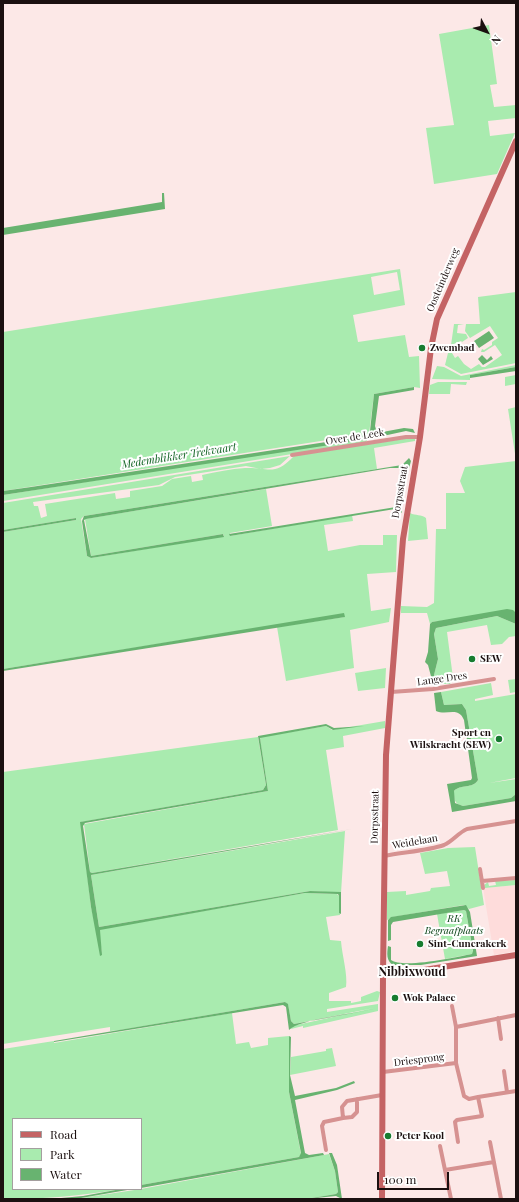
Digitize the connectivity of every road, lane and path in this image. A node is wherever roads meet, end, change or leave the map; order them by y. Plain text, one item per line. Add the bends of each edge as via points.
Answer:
1 (516, 141) edge
2 (420, 437) junction
3 (292, 454) dead end
4 (494, 679) dead end
5 (391, 692) junction
6 (516, 821) edge
7 (384, 856) junction
8 (480, 869) dead end
9 (516, 878) edge
10 (482, 881) junction
11 (483, 888) dead end
12 (516, 955) edge
13 (383, 973) junction
14 (452, 1006) dead end
15 (516, 1015) edge
16 (498, 1018) junction
17 (456, 1027) junction
18 (501, 1039) dead end
19 (456, 1063) junction
20 (504, 1071) dead end
21 (383, 1072) junction
22 (516, 1090) edge
23 (507, 1092) junction
24 (382, 1095) junction
25 (478, 1098) junction
26 (357, 1099) junction
27 (343, 1118) junction
28 (458, 1142) dead end
29 (490, 1142) dead end
30 (440, 1146) dead end
31 (326, 1150) dead end
32 (494, 1162) junction
33 (445, 1170) junction
34 (382, 1199) edge
35 (451, 1199) edge
36 (501, 1199) edge

1 - 2 street, Oosteinderweg via 437,319
2 - 3 street, Over de Leek
2 - 5 street, Dorpsstraat via 403,539
4 - 5 street, Lange Dres via 433,689
5 - 7 street, Dorpsstraat via 386,755
6 - 7 street, Weidelaan via 467,829 442,845
7 - 13 street, Dorpsstraat
8 - 10 street
9 - 10 street
10 - 11 street
12 - 13 street via 412,972
13 - 21 street, Dorpsstraat
14 - 17 street, Driesprong
15 - 16 street
16 - 17 street
16 - 18 street
17 - 19 street, Driesprong
19 - 21 street, Driesprong
19 - 25 street, Driesprong via 464,1096 469,1099
20 - 23 street
21 - 24 street, Dorpsstraat
22 - 23 street
23 - 25 street
24 - 26 street
24 - 34 street, Dorpsstraat
25 - 28 street via 482,1116 455,1122
26 - 27 street via 344,1103
26 - 27 street via 356,1114
27 - 31 street via 325,1121 322,1124
29 - 32 street
30 - 33 street
32 - 33 street
32 - 36 street
33 - 35 street

